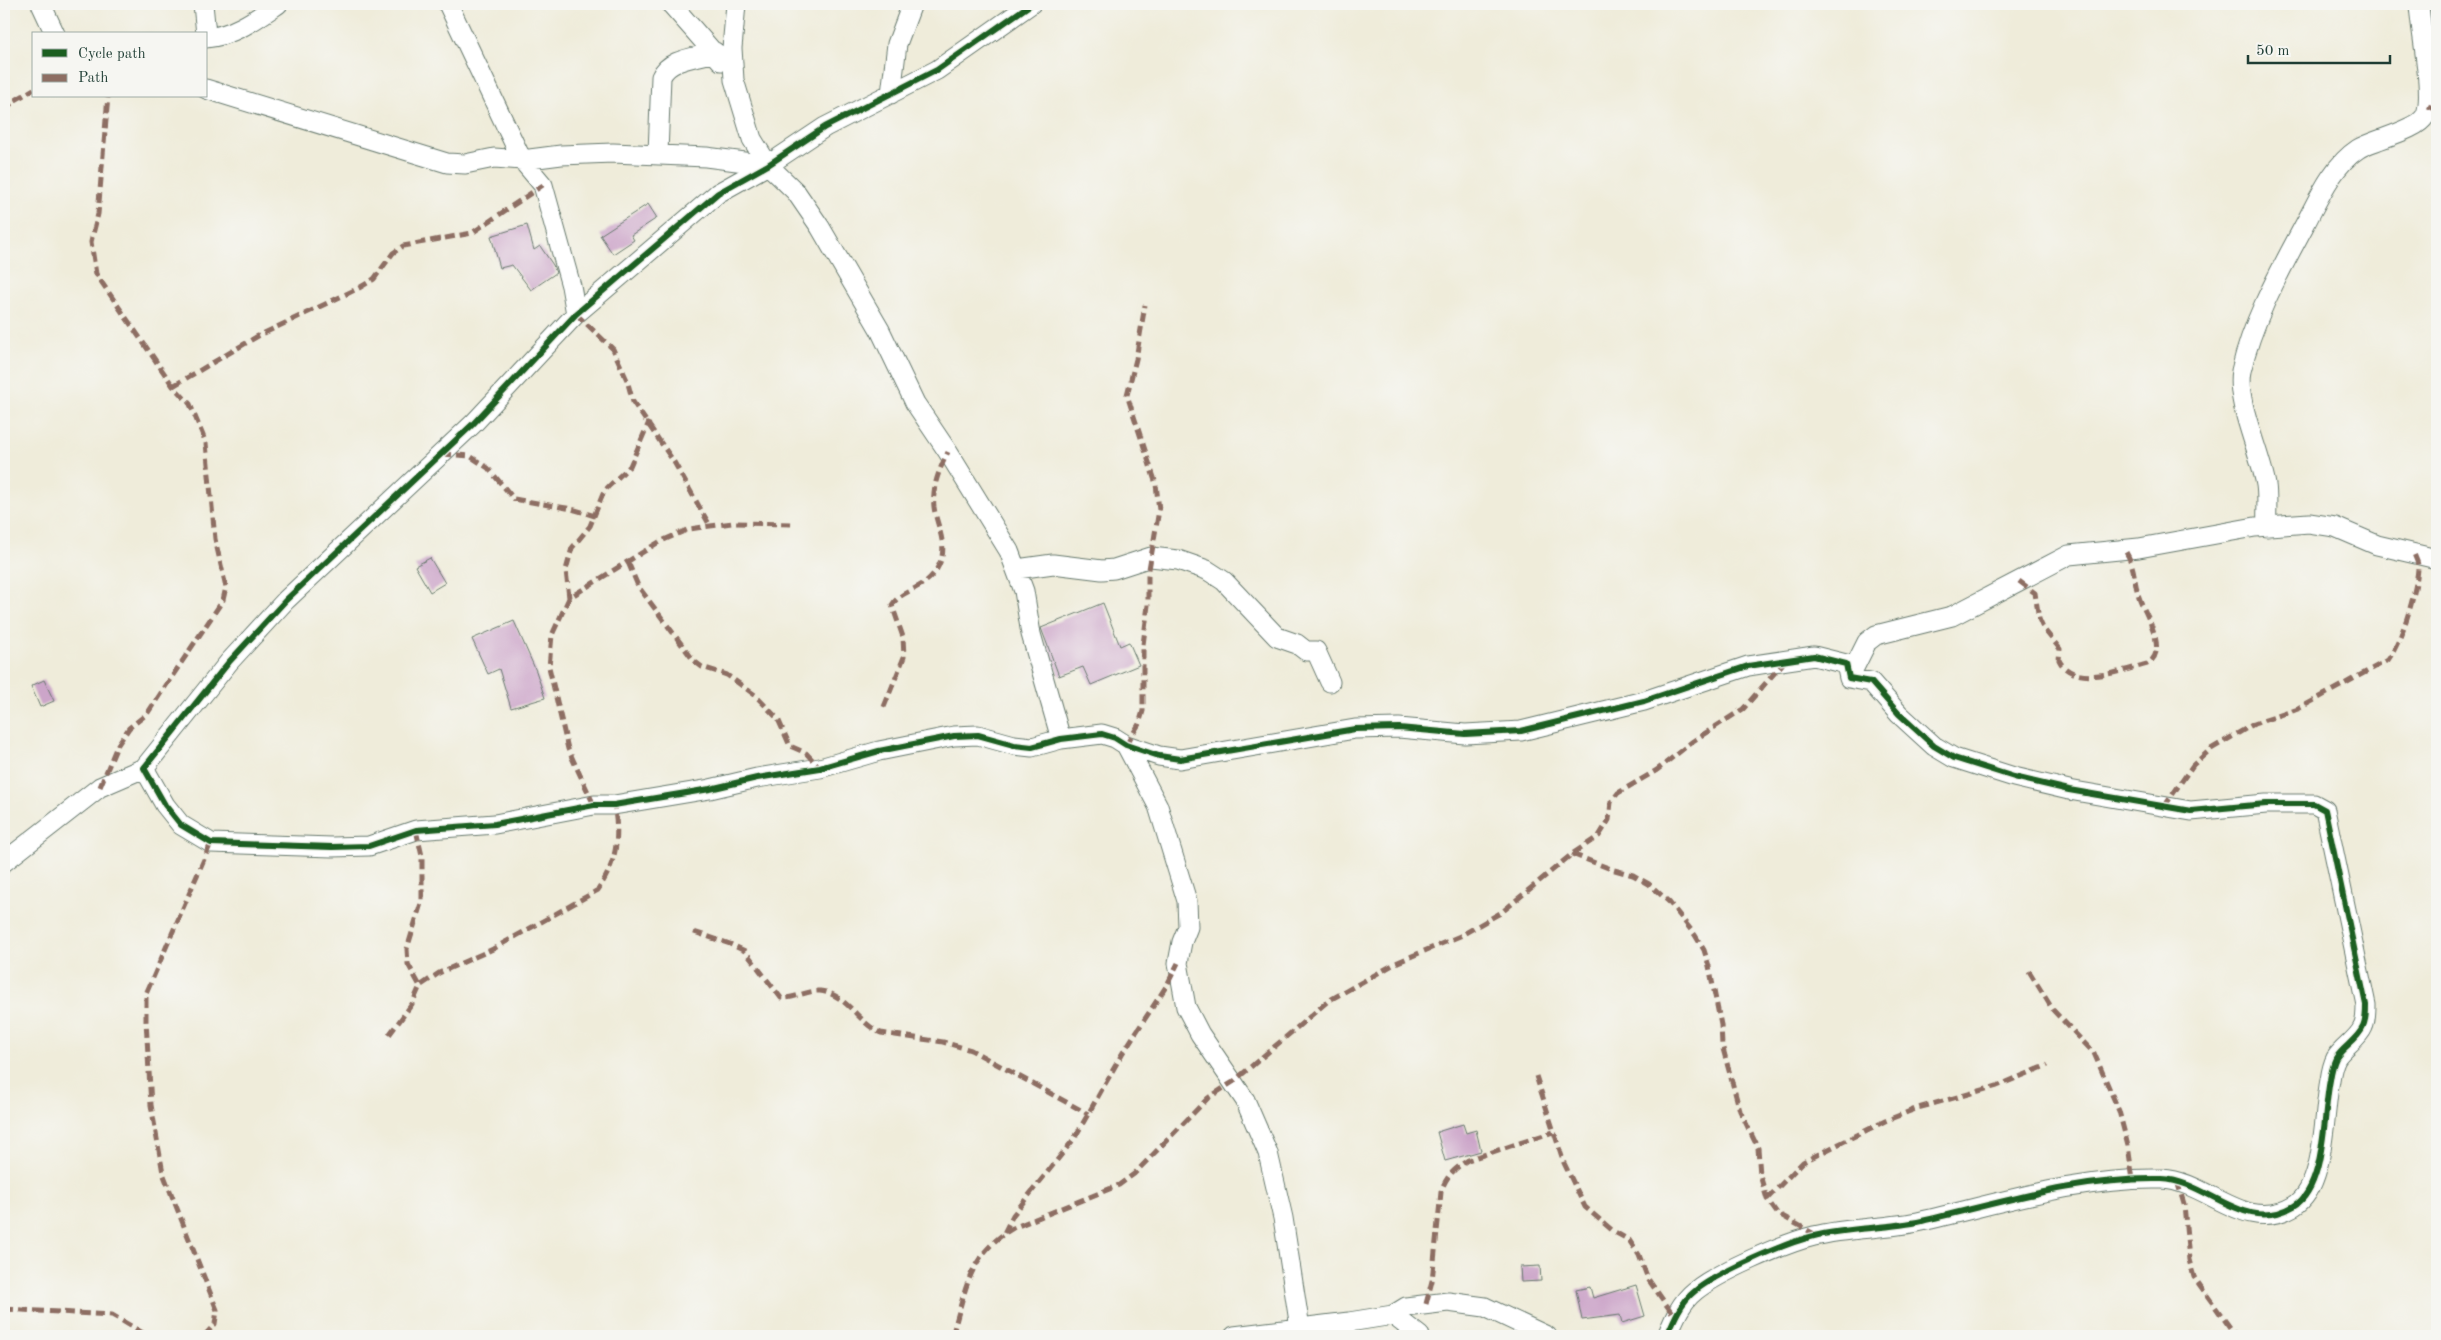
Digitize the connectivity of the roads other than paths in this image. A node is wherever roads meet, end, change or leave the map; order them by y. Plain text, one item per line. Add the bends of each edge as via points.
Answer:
1 (41, 4) edge
2 (203, 4) edge
3 (278, 4) edge
4 (448, 4) edge
5 (671, 4) edge
6 (736, 4) edge
7 (912, 4) edge
8 (1031, 4) edge
9 (2419, 4) edge
10 (54, 32) edge
11 (206, 32) edge
12 (208, 38) edge
13 (715, 52) junction
14 (734, 80) junction
15 (208, 90) edge
16 (891, 94) junction
17 (658, 154) junction
18 (522, 160) junction
19 (768, 165) junction
20 (576, 314) junction
21 (2267, 527) junction
22 (2437, 559) edge
23 (1017, 569) junction
24 (1849, 678) junction
25 (1330, 682) dead end
26 (1061, 739) junction
27 (1126, 745) junction
28 (144, 768) junction
29 (4, 862) edge
30 (1394, 1315) junction
31 (1300, 1328) junction
32 (1234, 1336) edge
33 (1420, 1336) edge
34 (1547, 1336) edge
35 (1667, 1336) edge

1 - 10 street
2 - 11 street
3 - 12 street via 240,28
4 - 18 street
5 - 13 street
6 - 14 street via 732,48
7 - 16 street via 897,44
8 - 16 street via 937,70
9 - 21 street via 2429,90 2425,117 2416,125 2358,149 2328,182 2284,264 2252,336 2241,374 2242,394 2266,486
13 - 14 street
13 - 17 street via 664,69
14 - 19 street via 752,139
15 - 18 street via 447,163 465,164 494,158
16 - 19 street via 825,127
17 - 18 street via 561,155
17 - 19 street via 706,156
18 - 20 street via 543,185
19 - 20 street via 718,193
19 - 23 street via 796,192 820,227 880,330 915,403
20 - 28 street via 473,424 286,600 206,689
21 - 22 street via 2309,523 2335,527 2378,545
21 - 24 street via 2139,548 2069,555 1952,616 1876,635 1867,642
23 - 25 street via 1053,564 1102,570 1151,557 1166,557 1208,570 1236,592 1277,637 1306,651 1316,651
23 - 26 street
24 - 27 street via 1846,664 1814,656 1748,666 1644,701 1521,731 1465,734 1398,728 1355,729 1180,759
24 - 35 street via 1871,682 1899,714 1934,746 1954,758 2014,776 2069,790 2190,811 2266,804 2321,806 2327,817 2363,982 2366,1005 2363,1028 2335,1059 2319,1162 2307,1196 2283,1211 2266,1215 2243,1211 2186,1182 2133,1180 2060,1189 1904,1225 1816,1236 1775,1250 1696,1290 1675,1317
26 - 27 street via 1102,734
26 - 28 street via 1032,746 1014,745 978,734 954,736 879,751 820,768 710,789 495,824 416,830 369,846 211,842 181,825 165,805
27 - 31 street via 1158,806 1187,901 1188,927 1178,963 1186,1007 1200,1034 1245,1100 1268,1153 1283,1218
28 - 29 street via 100,787
30 - 31 street
30 - 33 street
30 - 34 street via 1406,1308 1426,1304 1466,1303 1485,1307
31 - 32 street

